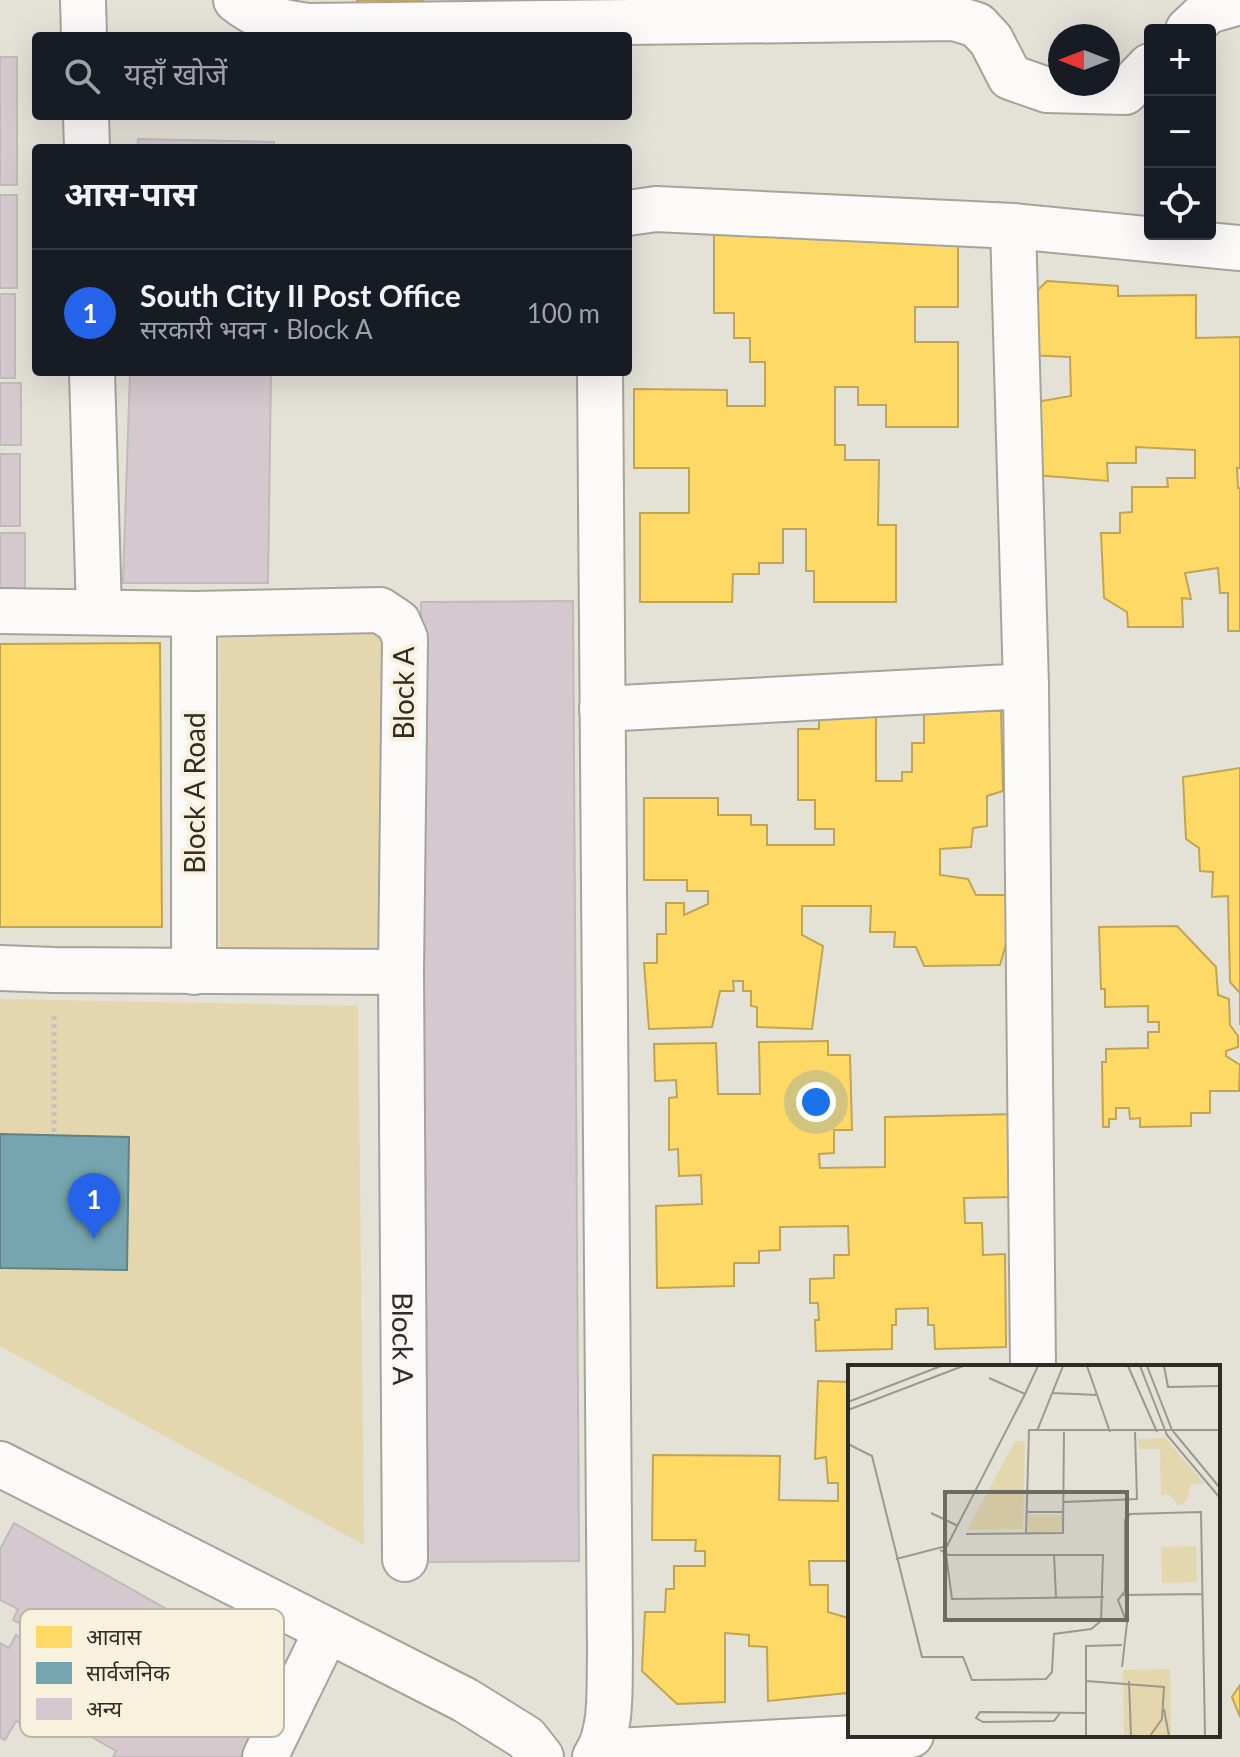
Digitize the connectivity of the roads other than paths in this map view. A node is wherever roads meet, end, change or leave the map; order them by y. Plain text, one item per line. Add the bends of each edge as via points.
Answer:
1 (83, 0) edge
2 (236, 0) edge
3 (1240, 2) edge
4 (991, 20) edge
5 (1194, 24) edge
6 (84, 32) edge
7 (1144, 72) edge
8 (86, 120) edge
9 (87, 144) edge
10 (632, 212) edge
11 (1013, 226) junction
12 (1240, 248) edge
13 (92, 376) edge
14 (600, 376) edge
15 (0, 611) edge
16 (99, 612) junction
17 (194, 614) junction
18 (1026, 686) junction
19 (602, 709) junction
20 (0, 968) edge
21 (194, 972) junction
22 (401, 972) junction
23 (1033, 1365) edge
24 (0, 1464) edge
25 (405, 1559) dead end
26 (327, 1630) junction
27 (284, 1718) edge
28 (275, 1737) edge
29 (878, 1737) edge
30 (596, 1754) edge
31 (265, 1757) edge
32 (541, 1757) edge

1 - 6 street
2 - 4 street via 270,20 308,26 954,18 977,25
3 - 5 street via 1208,11
4 - 7 street via 1010,77 1047,90 1125,92
8 - 9 street
10 - 11 street via 656,209
11 - 12 street
11 - 18 street
13 - 16 street
14 - 19 street
15 - 16 street, Block A
16 - 17 street, Block A
17 - 21 street, Block A Road
17 - 22 street, Block A via 380,610 398,622 405,638
18 - 19 street
18 - 23 street
19 - 30 street via 610,1654 609,1715
20 - 21 street
21 - 22 street
22 - 25 street, Block A
24 - 26 street
26 - 27 street
26 - 32 street via 465,1700 526,1738
28 - 31 street
29 - 30 street

